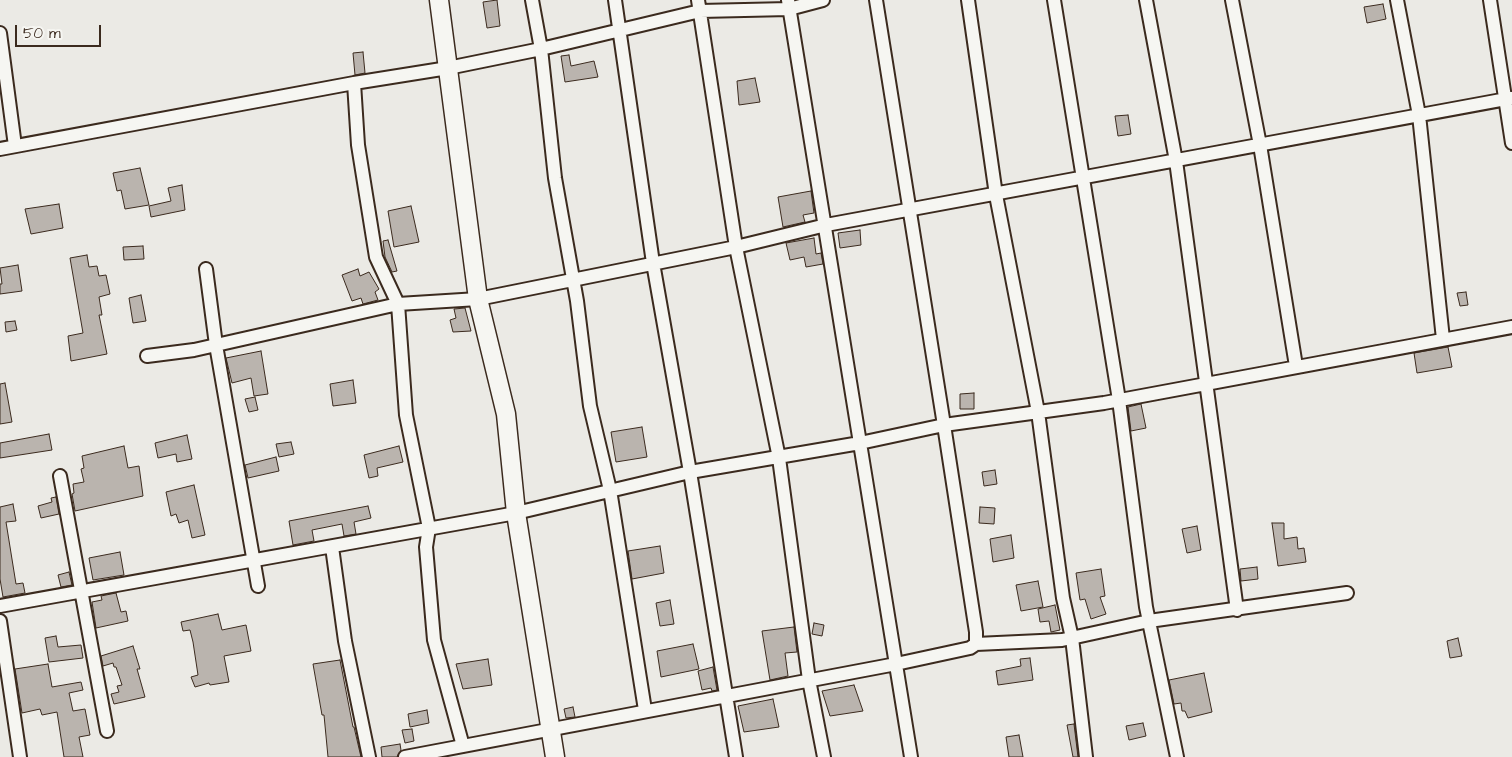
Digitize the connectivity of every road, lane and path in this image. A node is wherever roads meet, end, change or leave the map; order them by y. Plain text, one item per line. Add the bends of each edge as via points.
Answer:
1 (439, 0) edge
2 (532, 0) edge
3 (615, 0) edge
4 (823, 0) edge
5 (876, 0) edge
6 (968, 0) edge
7 (1054, 0) edge
8 (1146, 0) edge
9 (1232, 0) edge
10 (1397, 0) edge
11 (1490, 0) edge
12 (788, 4) edge
13 (699, 5) edge
14 (619, 30) junction
15 (0, 33) edge
16 (541, 49) junction
17 (448, 68) junction
18 (354, 83) junction
19 (1508, 99) edge
20 (1419, 115) junction
21 (1512, 143) edge
22 (1260, 145) junction
23 (15, 146) junction
24 (0, 149) edge
25 (1176, 161) junction
26 (1082, 179) junction
27 (996, 195) junction
28 (908, 211) junction
29 (826, 226) junction
30 (736, 247) junction
31 (653, 263) junction
32 (206, 269) dead end
33 (573, 280) junction
34 (478, 299) junction
35 (398, 304) junction
36 (1512, 327) edge
37 (1444, 339) junction
38 (216, 345) junction
39 (147, 356) dead end
40 (1296, 366) junction
41 (1205, 384) junction
42 (1119, 400) junction
43 (1038, 412) junction
44 (944, 425) junction
45 (860, 443) junction
46 (779, 458) junction
47 (690, 472) junction
48 (60, 476) dead end
49 (610, 490) junction
50 (516, 513) junction
51 (429, 528) junction
52 (332, 547) junction
53 (253, 560) junction
54 (258, 586) dead end
55 (80, 591) junction
56 (1347, 593) dead end
57 (0, 606) edge
58 (1237, 610) junction
59 (0, 621) edge
60 (1149, 621) junction
61 (1072, 638) junction
62 (976, 644) junction
63 (896, 664) junction
64 (809, 680) junction
65 (725, 696) junction
66 (646, 710) junction
67 (551, 729) junction
68 (107, 731) dead end
69 (462, 746) junction
70 (20, 757) edge
71 (369, 757) edge
72 (406, 757) edge
73 (555, 757) edge
74 (736, 757) edge
75 (824, 757) edge
76 (911, 757) edge
77 (1086, 757) edge
78 (1178, 757) edge

1 - 17 street
2 - 16 street
3 - 14 street
4 - 12 street
5 - 28 street
6 - 27 street
7 - 26 street
8 - 25 street
9 - 22 street
10 - 20 street
11 - 19 street
12 - 13 street
12 - 29 street
13 - 14 street
13 - 30 street
14 - 16 street
14 - 31 street
15 - 23 street
16 - 17 street
16 - 33 street via 554,178
17 - 18 street
17 - 34 street
18 - 23 street
18 - 35 street via 358,145 376,257
19 - 20 street
19 - 21 street
20 - 22 street
20 - 37 street
22 - 25 street
22 - 40 street
23 - 24 street
25 - 26 street
25 - 41 street
26 - 27 street
26 - 42 street
27 - 28 street
27 - 43 street
28 - 29 street
28 - 44 street
29 - 30 street
29 - 45 street
30 - 31 street
30 - 46 street
31 - 33 street
31 - 47 street
32 - 38 street
33 - 34 street
33 - 49 street via 590,406
34 - 35 street
34 - 50 street via 506,414
35 - 38 street
35 - 51 street via 406,415
36 - 37 street
37 - 40 street
38 - 39 street
38 - 53 street
40 - 41 street
41 - 42 street
41 - 58 street
42 - 43 street
42 - 60 street
43 - 44 street
43 - 61 street via 1062,598
44 - 45 street
44 - 62 street
45 - 46 street
45 - 63 street
46 - 47 street
46 - 64 street
47 - 49 street
47 - 65 street
48 - 55 street
49 - 50 street
49 - 66 street
50 - 51 street
50 - 67 street
51 - 52 street
51 - 69 street via 426,547 434,640
52 - 53 street
52 - 71 street via 346,641
53 - 54 street
53 - 55 street
55 - 57 street
55 - 68 street
56 - 58 street
58 - 60 street
59 - 70 street
60 - 61 street
60 - 78 street
61 - 62 street
61 - 77 street
62 - 63 street
63 - 64 street
63 - 76 street
64 - 65 street
64 - 75 street
65 - 66 street
65 - 74 street
66 - 67 street
67 - 69 street
67 - 73 street
69 - 72 street

